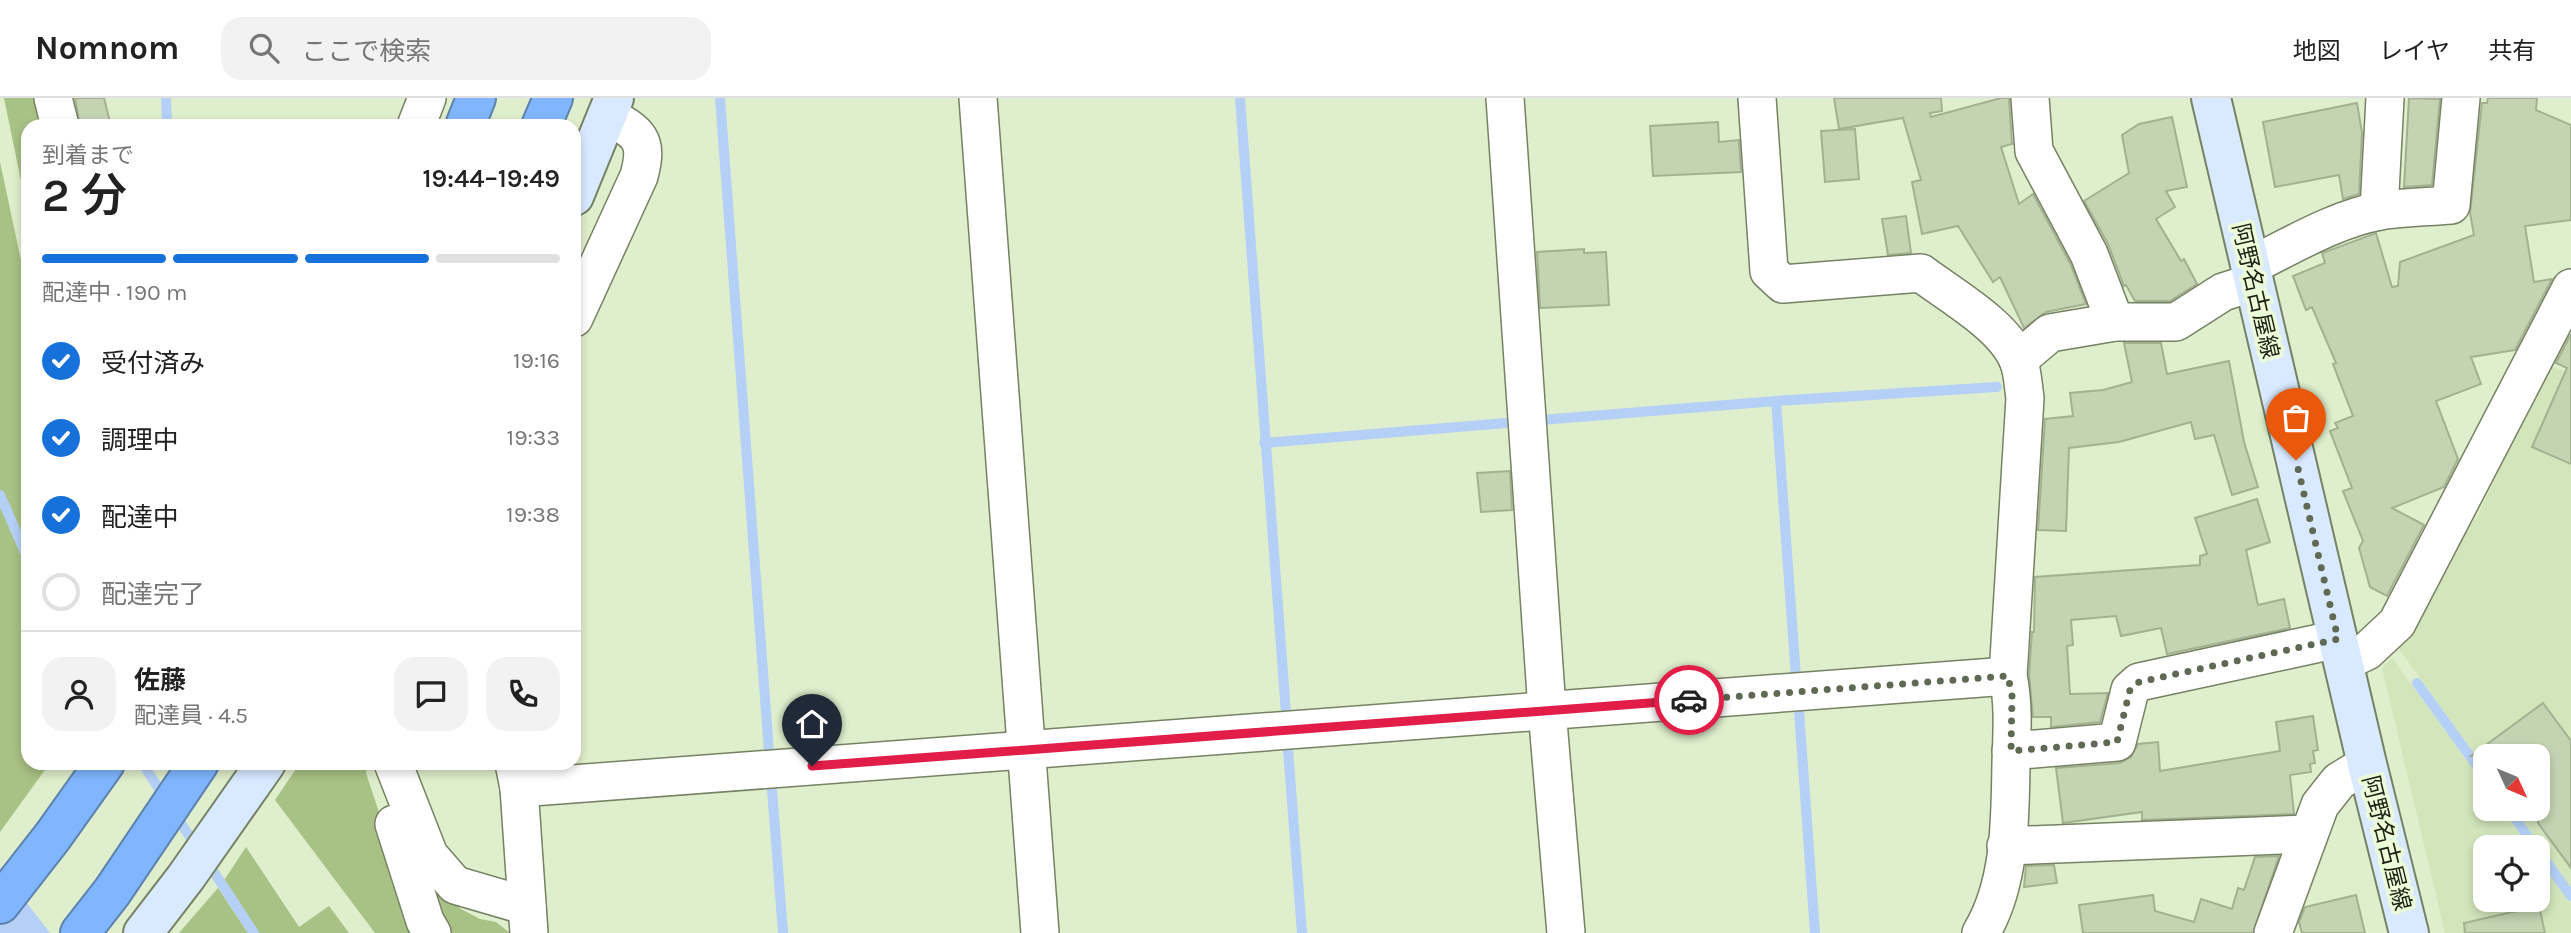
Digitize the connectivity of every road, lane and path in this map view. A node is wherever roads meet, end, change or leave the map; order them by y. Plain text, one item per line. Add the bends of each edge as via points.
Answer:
1 (53, 98) edge
2 (427, 98) edge
3 (477, 98) edge
4 (553, 98) edge
5 (978, 98) edge
6 (1505, 98) edge
7 (1757, 98) edge
8 (2030, 98) edge
9 (2211, 98) edge
10 (2385, 98) edge
11 (2461, 98) edge
12 (611, 106) edge
13 (58, 119) edge
14 (419, 119) edge
15 (468, 119) edge
16 (544, 119) edge
17 (581, 180) edge
18 (2379, 211) junction
19 (2252, 274) junction
20 (2571, 288) edge
21 (581, 303) edge
22 (2115, 322) junction
23 (2018, 360) junction
24 (2341, 650) junction
25 (2008, 676) junction
26 (1547, 710) junction
27 (1025, 750) junction
28 (2011, 751) junction
29 (2367, 764) junction
30 (100, 770) edge
31 (194, 770) edge
32 (381, 770) edge
33 (396, 770) edge
34 (260, 772) edge
35 (517, 775) edge
36 (2308, 834) junction
37 (2006, 846) junction
38 (0, 904) edge
39 (528, 919) edge
40 (80, 933) edge
41 (143, 933) edge
42 (432, 933) edge
43 (1040, 933) edge
44 (1566, 933) edge
45 (1981, 933) edge
46 (2273, 933) edge
47 (2409, 933) edge

1 - 13 street
2 - 14 street
3 - 15 highway
4 - 16 highway
5 - 27 street
6 - 26 street
7 - 23 street via 1769,271 1783,284 1921,273 1984,318
8 - 22 street via 2034,151 2089,254
9 - 19 main road, 阿野名古屋線
10 - 18 street
11 - 18 street via 2451,205
12 - 17 main road
12 - 21 street via 642,141 644,157
18 - 19 street via 2329,229
19 - 22 street via 2176,322
19 - 24 main road, 阿野名古屋線
20 - 24 street via 2396,624 2367,651
22 - 23 street via 2050,333
23 - 25 street via 2025,398
24 - 28 street via 2139,682 2130,690 2117,742
24 - 29 main road, 阿野名古屋線
25 - 26 street
25 - 28 street
26 - 27 street
26 - 44 street
27 - 35 street
27 - 43 street
28 - 37 street
29 - 36 street via 2339,781 2320,805
29 - 47 main road, 阿野名古屋線
30 - 38 highway
31 - 40 highway
32 - 42 street via 379,777
33 - 39 street via 429,855 455,884
34 - 41 main road
35 - 39 street
36 - 37 street
36 - 46 street
37 - 45 street via 1992,916

